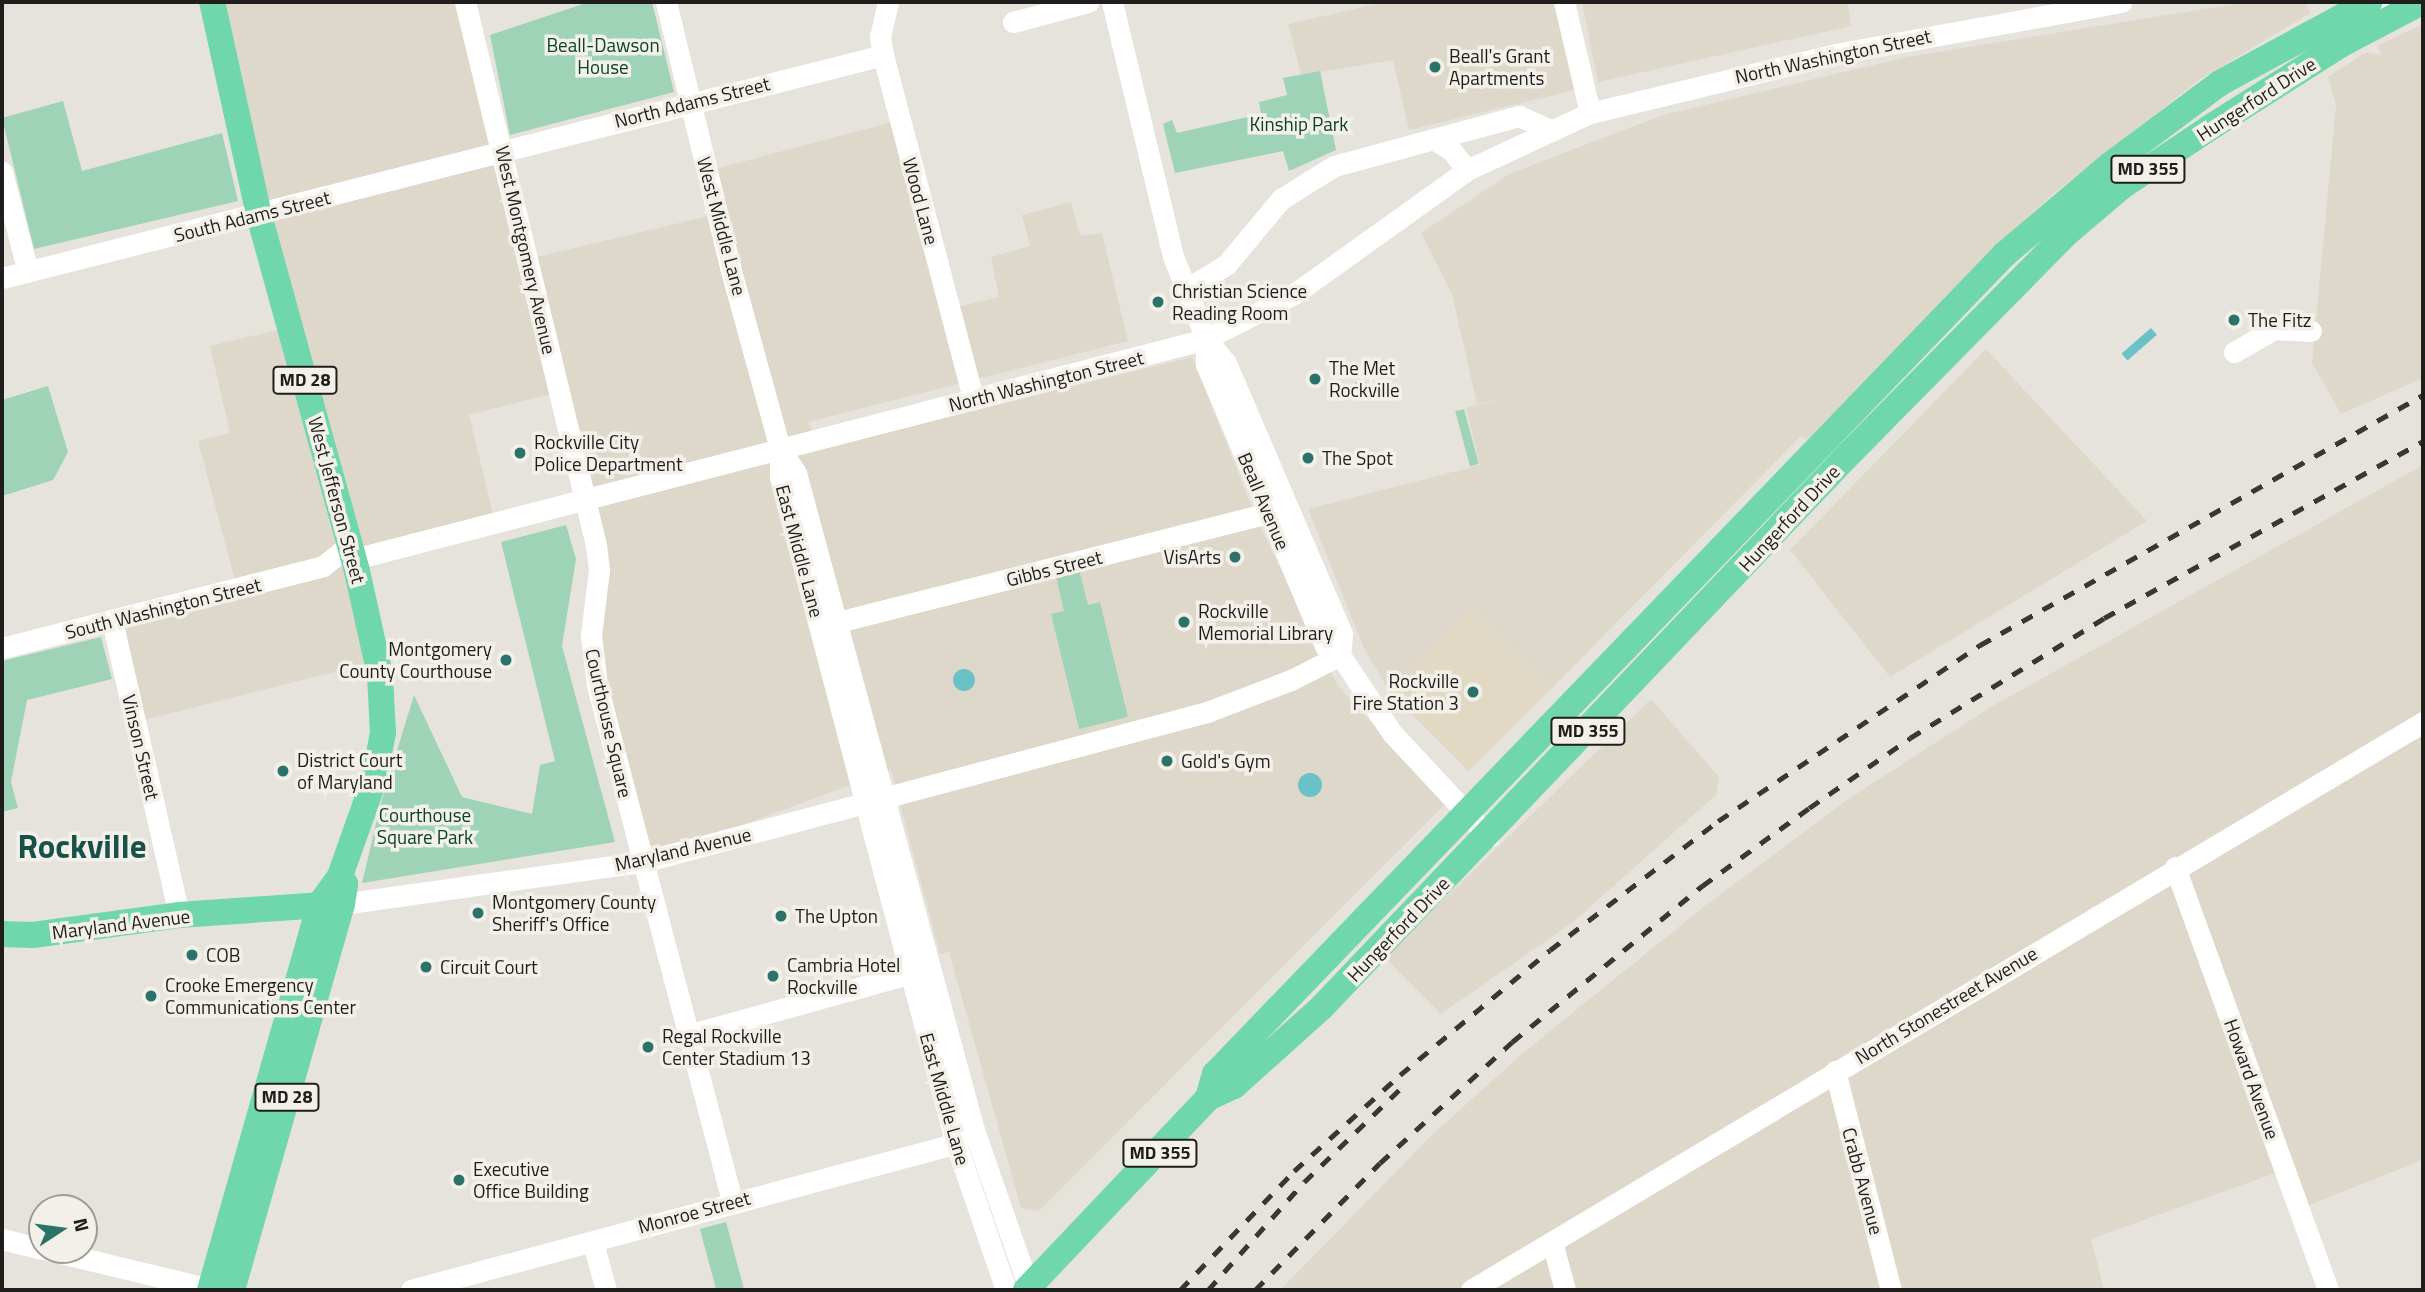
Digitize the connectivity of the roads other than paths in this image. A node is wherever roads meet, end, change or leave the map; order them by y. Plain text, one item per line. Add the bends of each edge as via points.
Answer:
1 (212, 2) edge
2 (465, 2) edge
3 (666, 2) edge
4 (888, 2) edge
5 (1088, 2) edge
6 (1112, 2) edge
7 (1564, 2) edge
8 (2423, 2) edge
9 (2108, 3) edge
10 (2371, 10) edge
11 (1013, 22) dead end
12 (883, 55) junction
13 (691, 103) junction
14 (1590, 113) junction
15 (1548, 129) junction
16 (1433, 139) junction
17 (502, 150) junction
18 (1467, 170) junction
19 (2, 172) edge
20 (260, 215) junction
21 (2035, 227) junction
22 (27, 272) junction
23 (2, 278) edge
24 (1976, 284) junction
25 (1185, 287) junction
26 (2008, 290) junction
27 (2311, 331) dead end
28 (1206, 339) junction
29 (1954, 348) junction
30 (2234, 352) dead end
31 (973, 399) junction
32 (780, 449) junction
33 (584, 499) junction
34 (1279, 511) junction
35 (354, 558) junction
36 (112, 620) junction
37 (828, 624) junction
38 (2, 648) edge
39 (1340, 655) junction
40 (2423, 722) edge
41 (874, 799) junction
42 (1467, 815) junction
43 (1489, 836) junction
44 (642, 862) junction
45 (2175, 867) junction
46 (331, 904) junction
47 (264, 908) junction
48 (179, 915) junction
49 (2, 934) edge
50 (307, 950) junction
51 (920, 971) junction
52 (688, 1035) junction
53 (1835, 1071) junction
54 (1208, 1098) junction
55 (974, 1130) junction
56 (955, 1141) junction
57 (733, 1201) junction
58 (2, 1239) edge
59 (1552, 1242) junction
60 (593, 1243) junction
61 (28, 1246) edge
62 (98, 1262) edge
63 (1019, 1289) edge
64 (216, 1290) edge
65 (411, 1290) edge
66 (606, 1290) edge
67 (1471, 1290) edge
68 (1565, 1290) edge
69 (1891, 1290) edge
70 (2328, 1290) edge

1 - 20 main road, West Jefferson Street / MD 28
2 - 17 street, West Montgomery Avenue
3 - 13 street, West Middle Lane
4 - 12 street, Wood Lane via 880,36
5 - 11 street
6 - 25 street, Beall Avenue via 1142,116 1156,136 1189,269
7 - 14 street
8 - 10 main road, Hungerford Drive / MD 355
9 - 14 street, North Washington Street via 1835,54
10 - 21 main road, Hungerford Drive / MD 355 via 2220,83
10 - 26 main road, Hungerford Drive / MD 355 via 2120,187
12 - 13 street, North Adams Street
12 - 31 street, Wood Lane
13 - 17 street, North Adams Street
13 - 32 street, West Middle Lane
14 - 15 street, North Washington Street
15 - 16 street via 1519,116
15 - 18 street, North Washington Street
16 - 18 street via 1451,149
16 - 25 street via 1335,166 1300,186 1281,199 1214,276
17 - 20 street, South Adams Street
17 - 33 street, West Montgomery Avenue
18 - 28 street, North Washington Street via 1294,293
19 - 22 street
20 - 22 street, South Adams Street
20 - 35 main road, West Jefferson Street / MD 28
21 - 24 main road, Hungerford Drive / MD 355
21 - 26 main road via 2026,256 2006,278
22 - 23 street, South Adams Street
24 - 29 main road via 1980,307 1955,336
24 - 42 main road, Hungerford Drive / MD 355
25 - 28 street, Beall Avenue
26 - 29 main road, Hungerford Drive / MD 355
27 - 30 street via 2274,328
28 - 31 street, North Washington Street
28 - 34 street, Beall Avenue via 1206,364
29 - 43 main road, Hungerford Drive / MD 355
31 - 32 street, North Washington Street
32 - 33 street, North Washington Street
32 - 37 street, East Middle Lane via 796,473
33 - 35 street, South Washington Street
33 - 44 street, Courthouse Square via 599,570 592,656
34 - 37 street, Gibbs Street
34 - 39 street, Beall Avenue via 1342,634
35 - 36 street, South Washington Street
35 - 46 main road, West Jefferson Street / MD 28 via 380,675 383,733 374,780
36 - 38 street, South Washington Street
36 - 48 street, Vinson Street
37 - 41 street, East Middle Lane
39 - 41 street, Maryland Avenue via 1217,709
39 - 42 street, Beall Avenue via 1392,733
40 - 45 street, North Stonestreet Avenue
41 - 44 street, Maryland Avenue
41 - 51 street, East Middle Lane
42 - 43 street, Beall Avenue
42 - 54 main road, Hungerford Drive / MD 355 via 1215,1074
43 - 54 main road, Hungerford Drive / MD 355 via 1321,1008 1234,1086
44 - 46 street, Maryland Avenue
44 - 52 street, Courthouse Square
45 - 53 street, North Stonestreet Avenue
45 - 70 street, Howard Avenue
46 - 47 main road, Maryland Avenue
46 - 50 main road, MD 28
46 - 64 main road, MD 28
47 - 48 main road, Maryland Avenue
47 - 50 main road via 296,927
48 - 49 main road, Maryland Avenue via 33,935
50 - 64 main road, MD 28
51 - 52 street
51 - 55 street, East Middle Lane
51 - 56 street, East Middle Lane
52 - 57 street, Courthouse Square
53 - 59 street, North Stonestreet Avenue
53 - 69 street, Crabb Avenue
54 - 63 main road, Hungerford Drive / MD 355 via 1110,1206
55 - 56 street, Monroe Street
55 - 63 street, East Middle Lane
56 - 57 street, Monroe Street
56 - 63 street, East Middle Lane
57 - 60 street, Monroe Street via 629,1228
58 - 61 street
59 - 67 street, North Stonestreet Avenue
59 - 68 street
60 - 65 street, Monroe Street
60 - 66 street
62 - 64 street

